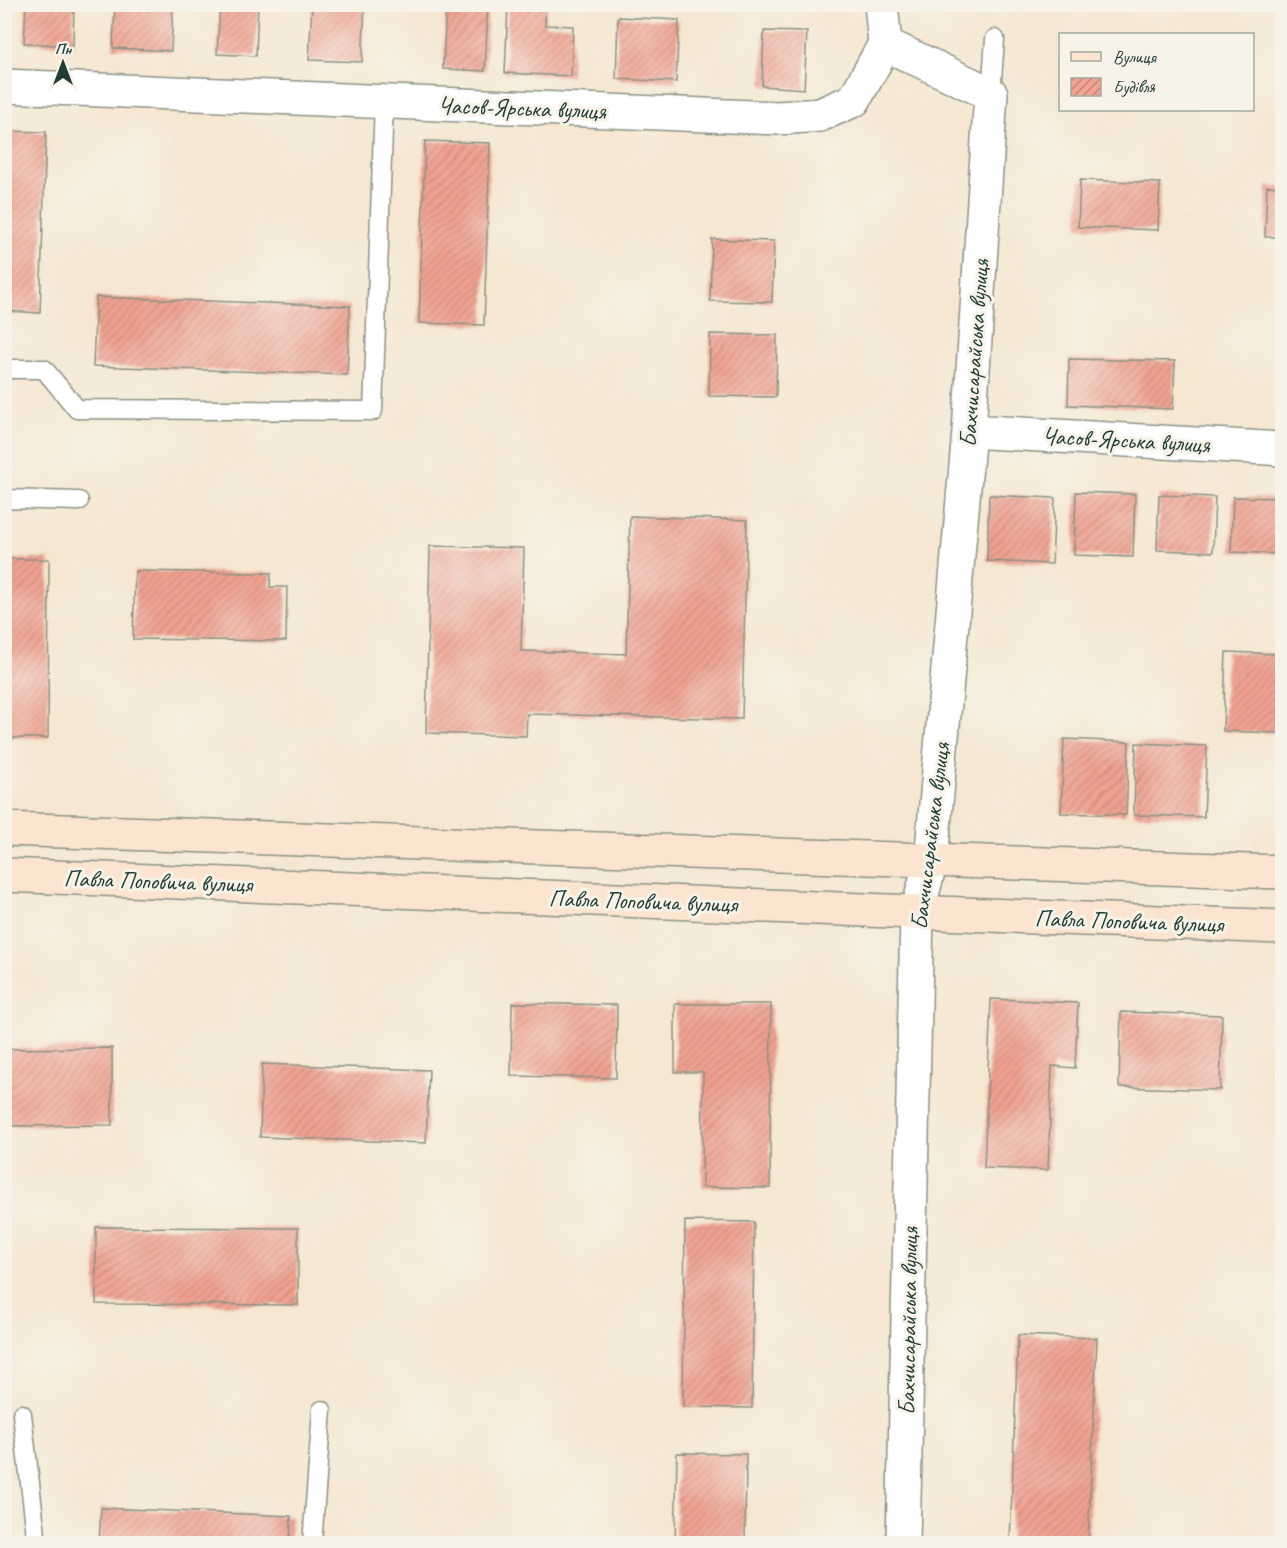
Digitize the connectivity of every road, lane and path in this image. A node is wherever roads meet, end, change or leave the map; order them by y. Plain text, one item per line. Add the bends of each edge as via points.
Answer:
1 (881, 4) edge
2 (994, 39) dead end
3 (885, 44) junction
4 (4, 86) edge
5 (991, 94) junction
6 (384, 102) junction
7 (4, 369) edge
8 (969, 431) junction
9 (1282, 449) edge
10 (4, 499) edge
11 (79, 501) dead end
12 (4, 829) edge
13 (931, 861) junction
14 (1282, 872) edge
15 (4, 875) edge
16 (917, 913) junction
17 (1282, 927) edge
18 (321, 1410) dead end
19 (22, 1414) dead end
20 (37, 1544) edge
21 (312, 1544) edge
22 (903, 1544) edge

1 - 3 street
2 - 5 lane
3 - 5 street
3 - 6 street, Часов-Ярська вулиця via 854,100 820,115 777,118
4 - 6 street, Часов-Ярська вулиця
5 - 8 street, Бахчисарайська вулиця
6 - 7 lane via 373,411 77,409 44,369
8 - 9 street, Часов-Ярська вулиця
8 - 13 street, Бахчисарайська вулиця
10 - 11 lane
12 - 13 main road, Павла Поповича вулиця
13 - 14 main road, Павла Поповича вулиця
13 - 16 street, Бахчисарайська вулиця
15 - 16 main road, Павла Поповича вулиця
16 - 17 main road, Павла Поповича вулиця
16 - 22 street, Бахчисарайська вулиця
18 - 21 lane
19 - 20 lane

